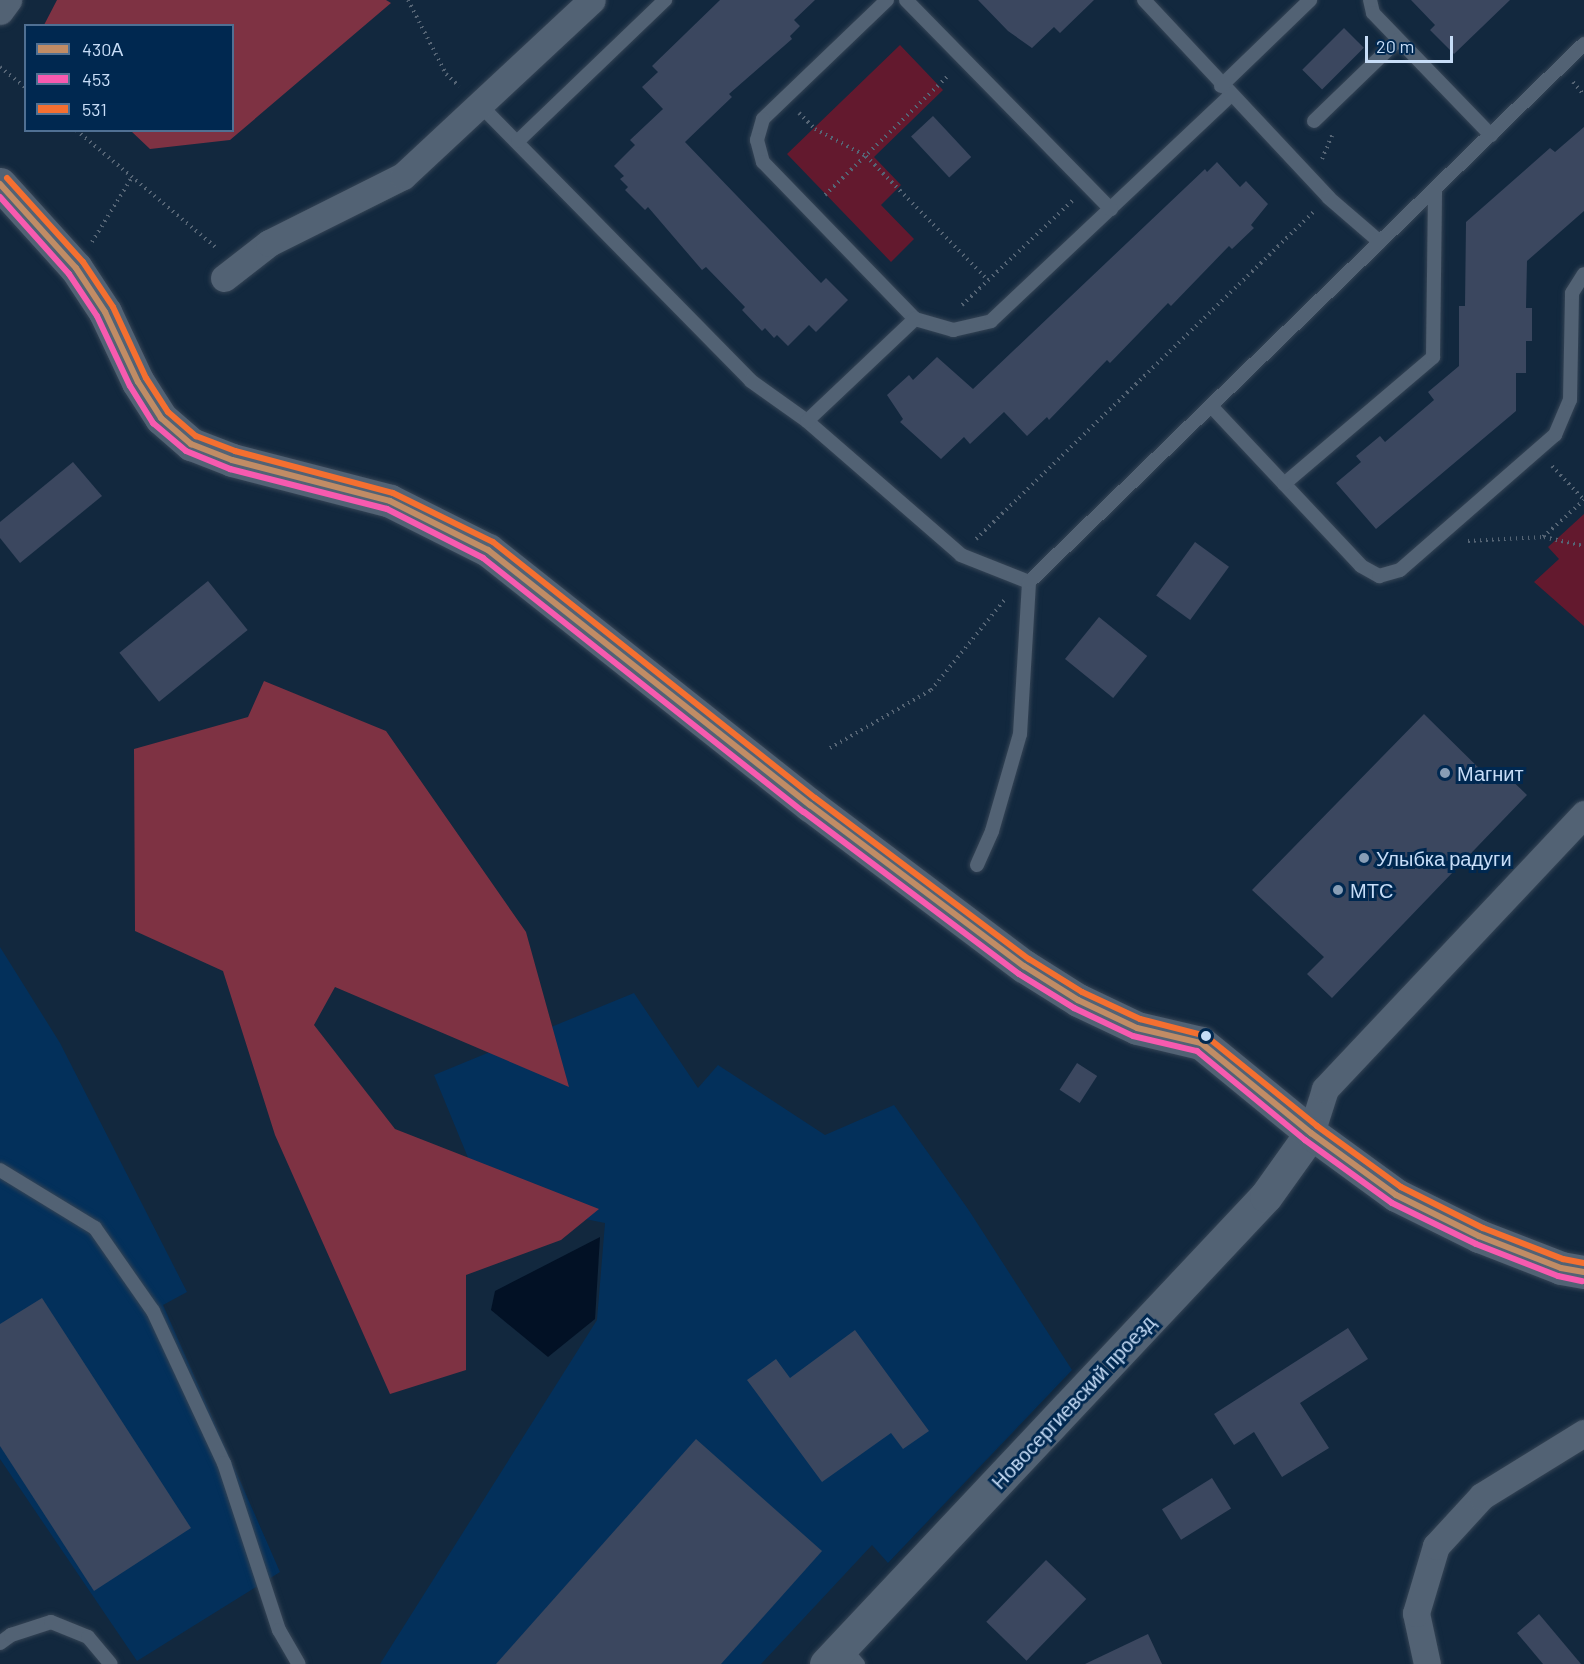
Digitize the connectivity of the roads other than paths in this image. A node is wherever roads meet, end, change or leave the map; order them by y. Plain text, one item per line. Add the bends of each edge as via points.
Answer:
1 (8, 0) edge
2 (592, 0) edge
3 (665, 0) edge
4 (887, 0) edge
5 (906, 0) edge
6 (1144, 0) edge
7 (1310, 0) edge
8 (1369, 1) edge
9 (0, 11) edge
10 (1398, 40) junction
11 (1584, 44) edge
12 (1226, 91) junction
13 (481, 106) junction
14 (1314, 121) dead end
15 (1491, 135) junction
16 (518, 141) junction
17 (0, 184) edge
18 (1435, 189) junction
19 (1111, 208) junction
20 (1380, 242) junction
21 (232, 272) road end
22 (1584, 274) edge
23 (915, 319) junction
24 (1211, 406) junction
25 (807, 421) junction
26 (1284, 484) junction
27 (1029, 582) junction
28 (1584, 814) edge
29 (977, 865) dead end
30 (1311, 1133) junction
31 (0, 1170) edge
32 (1584, 1272) edge
33 (1584, 1433) edge
34 (0, 1643) edge
35 (842, 1658) edge
36 (111, 1664) edge
37 (299, 1664) edge
38 (1427, 1664) edge

1 - 9 street
2 - 13 street
3 - 16 lane
4 - 23 lane via 764,119 758,140 763,162
5 - 19 lane
6 - 12 lane
7 - 12 lane
8 - 10 lane via 1373,13
10 - 14 lane
10 - 15 lane
11 - 15 lane
12 - 19 lane
12 - 20 lane via 1329,198
13 - 16 lane
13 - 21 street via 403,176 269,243
15 - 18 lane
16 - 25 lane via 751,381
17 - 30 main road via 76,268 105,312 138,382 161,418 191,444 274,472 390,501 488,550 810,805 1024,966 1078,1000 1137,1028 1201,1043
18 - 20 lane
18 - 26 lane via 1433,357
19 - 23 lane via 991,321 953,330
20 - 24 lane
22 - 26 lane via 1572,293 1570,400 1555,435 1400,570 1379,576 1361,566
23 - 25 lane
24 - 26 lane
24 - 27 lane
25 - 27 lane via 961,555
27 - 29 lane via 1020,734 992,831
28 - 30 street via 1325,1089
30 - 32 main road via 1396,1195 1479,1236 1561,1268
30 - 35 main road, Новосергиевский проезд via 1266,1196
31 - 37 lane via 94,1228 153,1311 224,1463 279,1630
33 - 38 street via 1482,1496 1436,1546 1416,1613
34 - 36 lane via 11,1635 51,1622 88,1637

